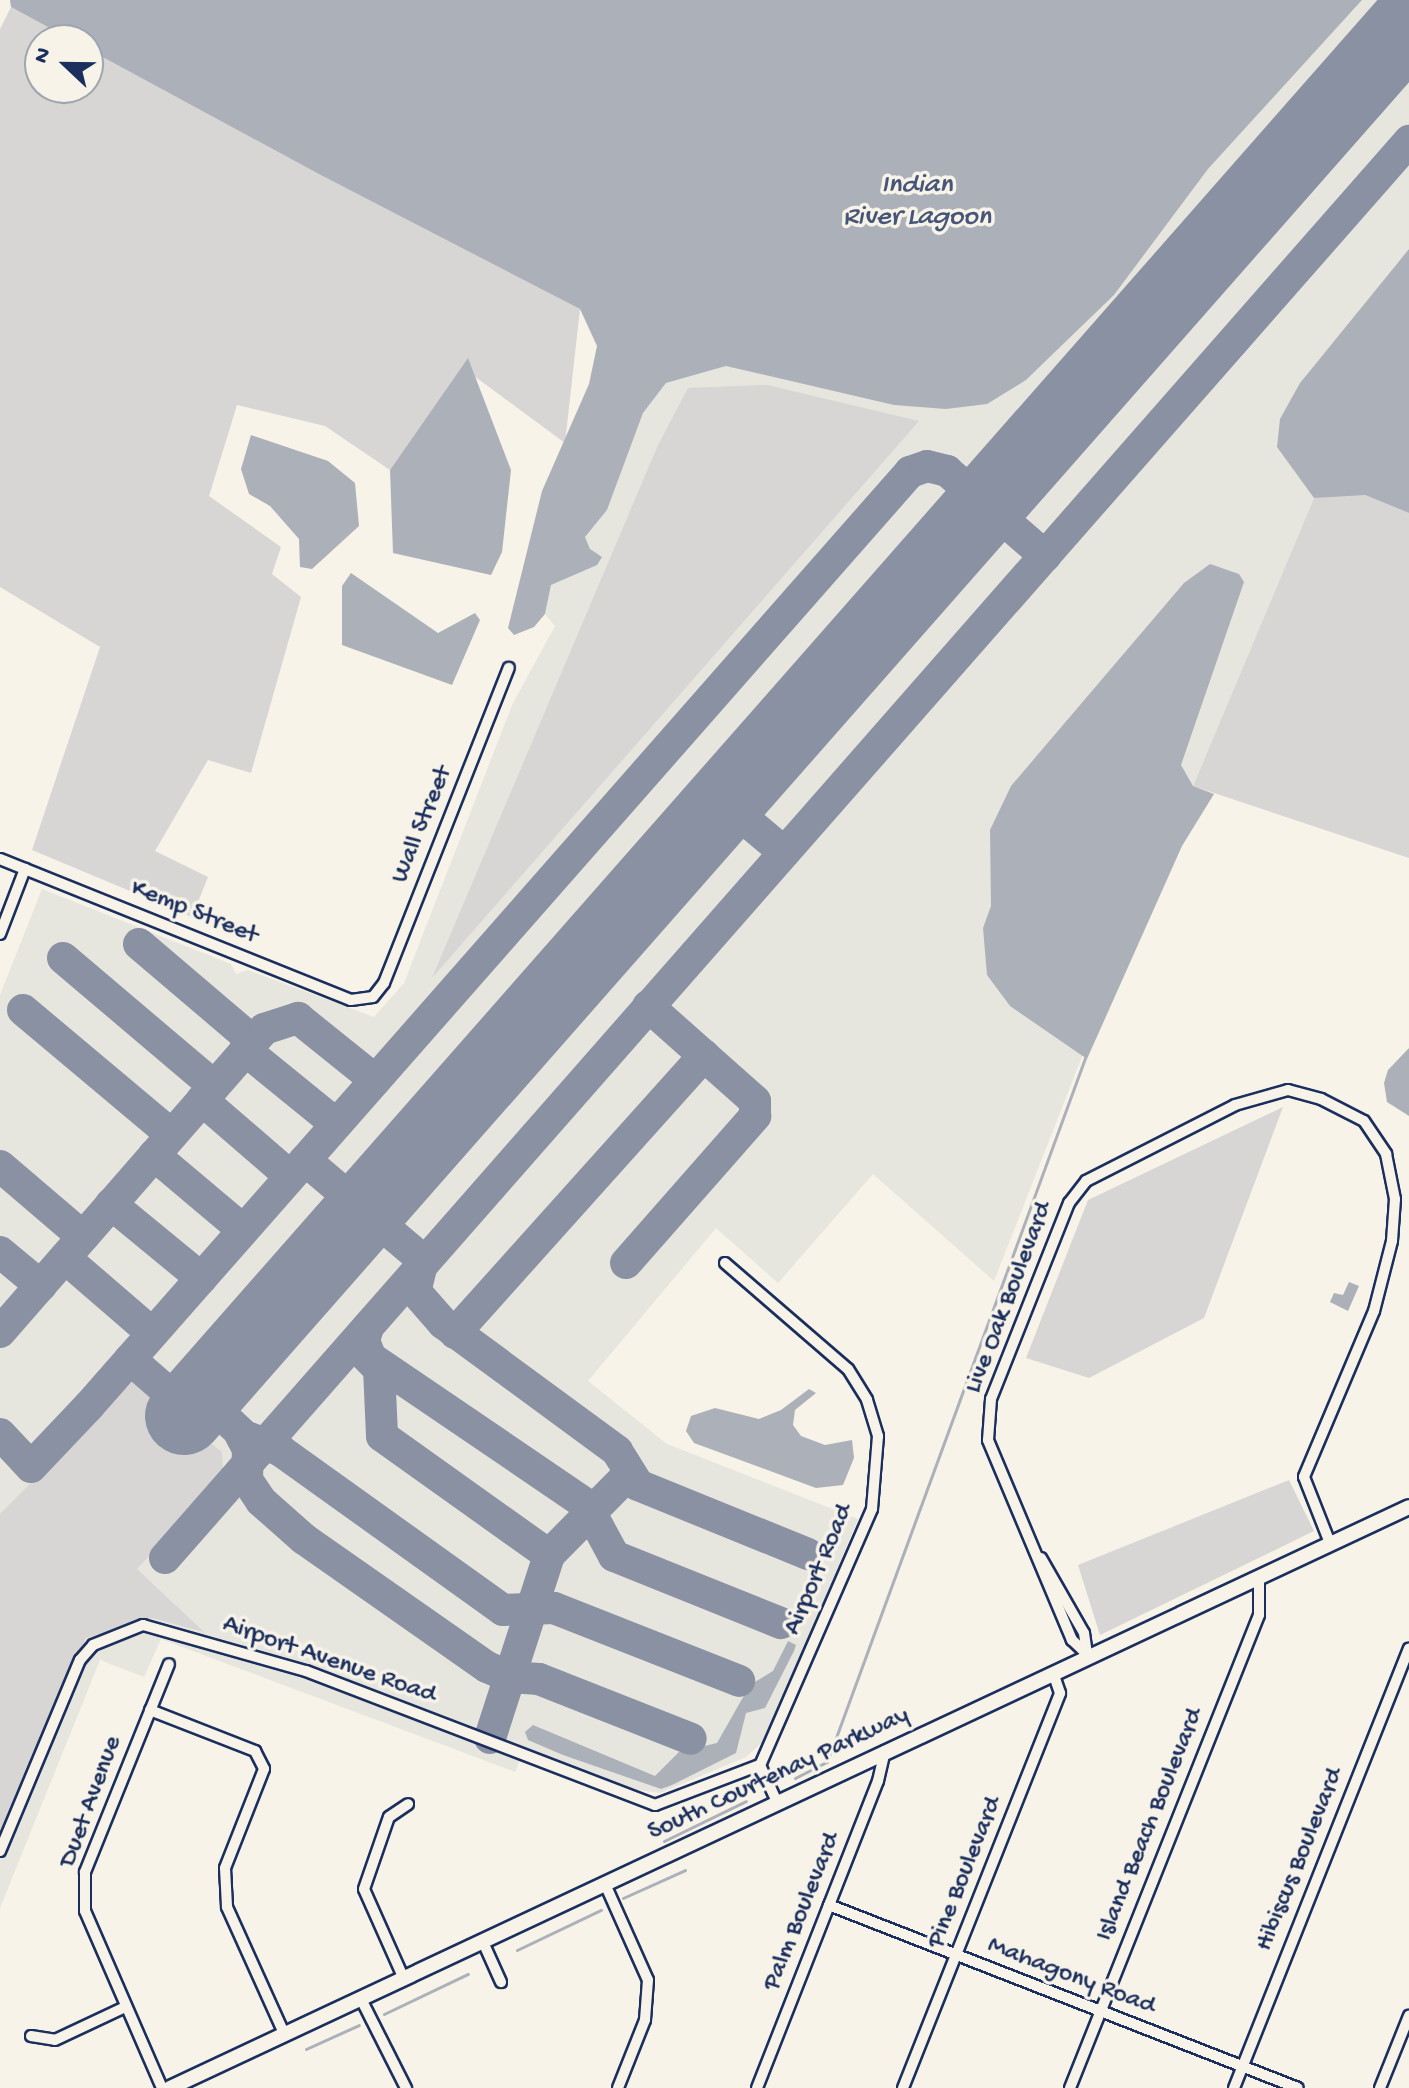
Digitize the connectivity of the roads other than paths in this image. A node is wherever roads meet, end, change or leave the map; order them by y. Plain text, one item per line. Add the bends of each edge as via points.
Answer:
1 (509, 668) dead end
2 (0, 859) edge
3 (25, 869) junction
4 (0, 934) edge
5 (373, 997) joint
6 (725, 1263) dead end
7 (1409, 1507) edge
8 (1330, 1543) junction
9 (1259, 1576) junction
10 (1409, 1649) edge
11 (1087, 1654) junction
12 (169, 1664) dead end
13 (1053, 1673) junction
14 (150, 1710) junction
15 (885, 1751) junction
16 (760, 1765) junction
17 (777, 1802) junction
18 (408, 1804) dead end
19 (0, 1851) edge
20 (605, 1884) junction
21 (829, 1905) junction
22 (483, 1942) junction
23 (957, 1956) junction
24 (404, 1979) junction
25 (501, 1982) dead end
26 (361, 1999) junction
27 (125, 2007) junction
28 (1100, 2012) junction
29 (1409, 2016) edge
30 (284, 2033) junction
31 (31, 2036) dead end
32 (1242, 2067) junction
33 (162, 2088) edge
34 (170, 2088) edge
35 (406, 2088) edge
36 (618, 2088) edge
37 (757, 2088) edge
38 (903, 2088) edge
39 (1070, 2088) edge
40 (1234, 2088) edge
41 (1298, 2088) edge
42 (1380, 2088) edge

1 - 5 street, Wall Street via 384,983
2 - 3 street, Kemp Street
3 - 4 street
3 - 5 street, Kemp Street via 351,1000
6 - 16 street, Airport Road via 848,1369 867,1400 878,1436 872,1509
7 - 8 main road, South Courtenay Parkway
8 - 9 main road, South Courtenay Parkway
8 - 11 street, Live Oak Boulevard via 1304,1477 1374,1311 1392,1241 1395,1199 1386,1154 1364,1121 1321,1099 1288,1090 1235,1105 1086,1181 1069,1203 991,1399 988,1440 1040,1557 1084,1633
9 - 11 main road, South Courtenay Parkway
9 - 28 street, Island Beach Boulevard via 1259,1615
10 - 32 street, Hibiscus Boulevard
11 - 13 main road, South Courtenay Parkway
12 - 14 street, Duet Avenue
13 - 15 main road, South Courtenay Parkway
13 - 23 street, Pine Boulevard via 1060,1693
14 - 27 street, Duet Avenue via 85,1872 85,1911
14 - 30 street via 255,1751 264,1769 225,1868 227,1907
15 - 17 main road, South Courtenay Parkway
15 - 21 street, Palm Boulevard via 881,1774
16 - 17 street
16 - 19 street, Airport Avenue Road via 655,1805 306,1671 143,1625 93,1645 80,1660
17 - 20 main road, South Courtenay Parkway
18 - 24 street via 389,1817 364,1889
20 - 22 main road, South Courtenay Parkway
20 - 36 street via 648,1980 645,2020
21 - 23 street, Mahagony Road
21 - 37 street, Palm Boulevard
22 - 24 main road, South Courtenay Parkway
22 - 25 street
23 - 28 street, Mahagony Road
23 - 38 street, Pine Boulevard
24 - 26 main road, South Courtenay Parkway
26 - 30 main road, South Courtenay Parkway
26 - 35 street
27 - 31 street via 55,2040
27 - 33 street, Duet Avenue
28 - 32 street, Mahagony Road
28 - 39 street, Island Beach Boulevard
29 - 42 street
30 - 34 main road, South Courtenay Parkway
32 - 40 street, Hibiscus Boulevard
32 - 41 street, Mahagony Road

